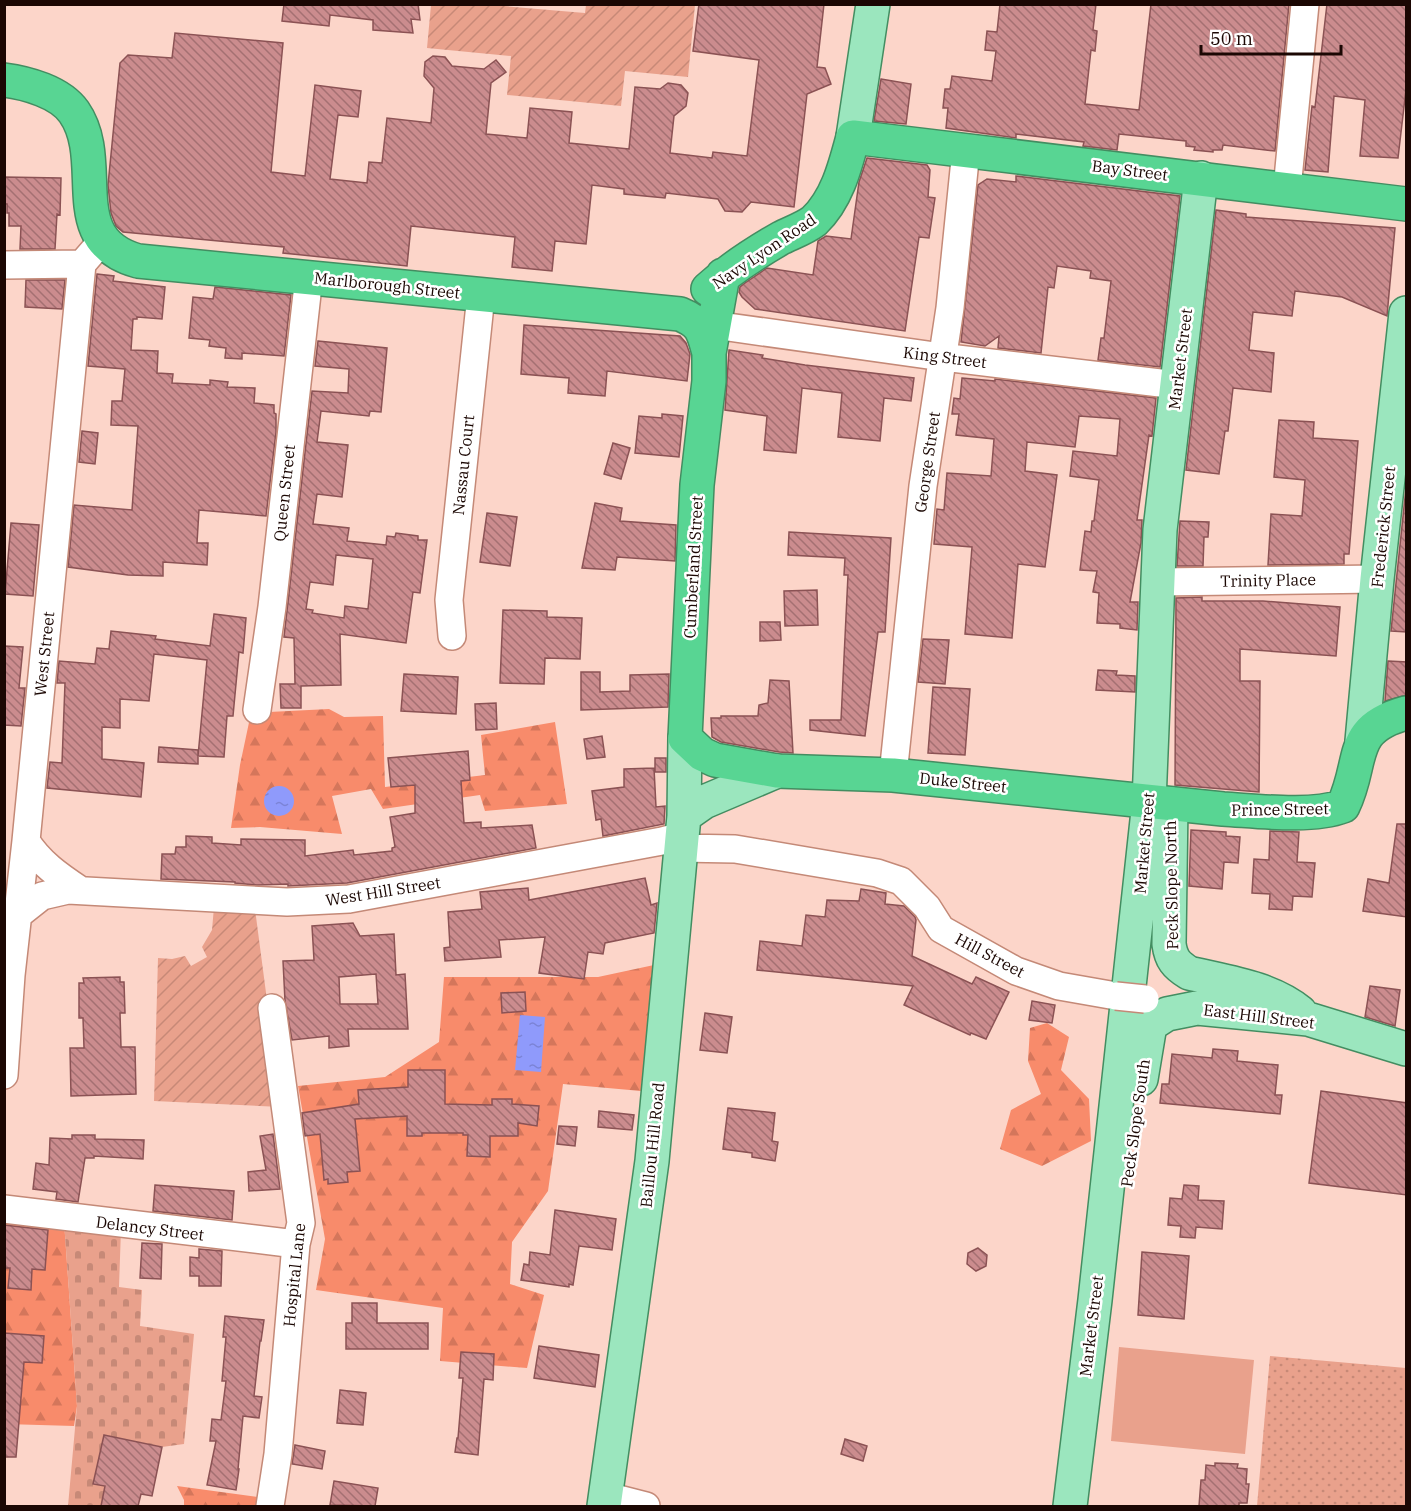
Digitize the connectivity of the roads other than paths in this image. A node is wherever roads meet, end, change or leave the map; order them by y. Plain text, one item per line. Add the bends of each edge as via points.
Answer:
1 (873, 4) edge
2 (1305, 4) edge
3 (4, 80) edge
4 (853, 137) junction
5 (966, 150) junction
6 (1201, 178) junction
7 (1287, 189) junction
8 (1407, 204) edge
9 (101, 238) junction
10 (82, 264) junction
11 (4, 265) edge
12 (723, 275) junction
13 (309, 276) junction
14 (481, 295) junction
15 (1407, 313) edge
16 (680, 314) junction
17 (712, 339) junction
18 (942, 357) junction
19 (1177, 385) junction
20 (1377, 579) junction
21 (1159, 582) junction
22 (452, 636) dead end
23 (257, 710) dead end
24 (1407, 713) edge
25 (685, 738) junction
26 (1362, 741) junction
27 (777, 771) junction
28 (893, 775) junction
29 (684, 783) joint
30 (1160, 803) junction
31 (682, 833) junction
32 (26, 841) junction
33 (80, 890) junction
34 (18, 915) junction
35 (1145, 999) joint
36 (272, 1008) dead end
37 (1197, 1008) junction
38 (1308, 1019) junction
39 (1407, 1049) edge
40 (4, 1076) edge
41 (4, 1209) edge
42 (296, 1244) junction
43 (1095, 1299) junction
44 (606, 1501) edge
45 (270, 1506) edge
46 (646, 1506) edge
47 (1070, 1506) edge

1 - 4 main road, Navy Lyon Road
2 - 7 street
3 - 9 highway via 37,88 73,111 85,139 90,200
4 - 5 highway, Bay Street
4 - 12 highway, Navy Lyon Road via 844,172 830,201 813,221
5 - 6 highway, Bay Street
5 - 18 street, George Street
6 - 7 highway, Bay Street
6 - 19 main road, Market Street
7 - 8 highway, Bay Street
9 - 10 street
9 - 13 highway, Marlborough Street via 118,255 138,261
10 - 11 street
10 - 32 street, West Street
12 - 16 highway, Navy Lyon Road
12 - 17 highway, Cumberland Street
13 - 14 highway, Marlborough Street
13 - 23 street, Queen Street
14 - 16 highway, Marlborough Street
14 - 22 street, Nassau Court via 449,600
15 - 20 main road, Frederick Street
16 - 17 highway, Cumberland Street
17 - 18 street, King Street
17 - 25 highway, Cumberland Street via 697,485
18 - 19 street, King Street
18 - 28 street, George Street via 923,486
19 - 21 main road, Market Street via 1160,530
20 - 21 street, Trinity Place
20 - 26 main road, Frederick Street
21 - 30 main road, Market Street via 1150,742
24 - 26 highway via 1386,719
25 - 27 highway, Duke Street via 715,760
25 - 29 main road, Cumberland Street
26 - 30 highway, Prince Street via 1347,798 1337,808 1275,812
27 - 28 highway, Duke Street
27 - 31 main road, Duke Street via 704,802
28 - 30 highway, Duke Street
29 - 31 main road, Baillou Hill Road
30 - 38 main road, Peck Slope North via 1171,957 1189,973 1264,992 1290,1004
30 - 43 main road, Market Street
31 - 33 street, West Hill Street via 662,841 349,899 287,902
31 - 35 street, Hill Street, bridge via 735,849 877,873 901,881 927,907 941,929 1016,971 1059,986
31 - 44 main road, Baillou Hill Road via 652,1161
32 - 33 street via 45,865
32 - 34 street, West Street
33 - 34 street, West Hill Street via 42,896
34 - 40 street, West Street
35 - 37 street, East Hill Street
36 - 42 street, Hospital Lane via 301,1223
37 - 38 main road, East Hill Street
37 - 43 main road, Peck Slope South via 1167,1014 1150,1025 1131,1140 1118,1271
38 - 39 main road, East Hill Street
41 - 42 street, Delancy Street
42 - 45 street, Hospital Lane
43 - 47 main road, Market Street
44 - 46 street

